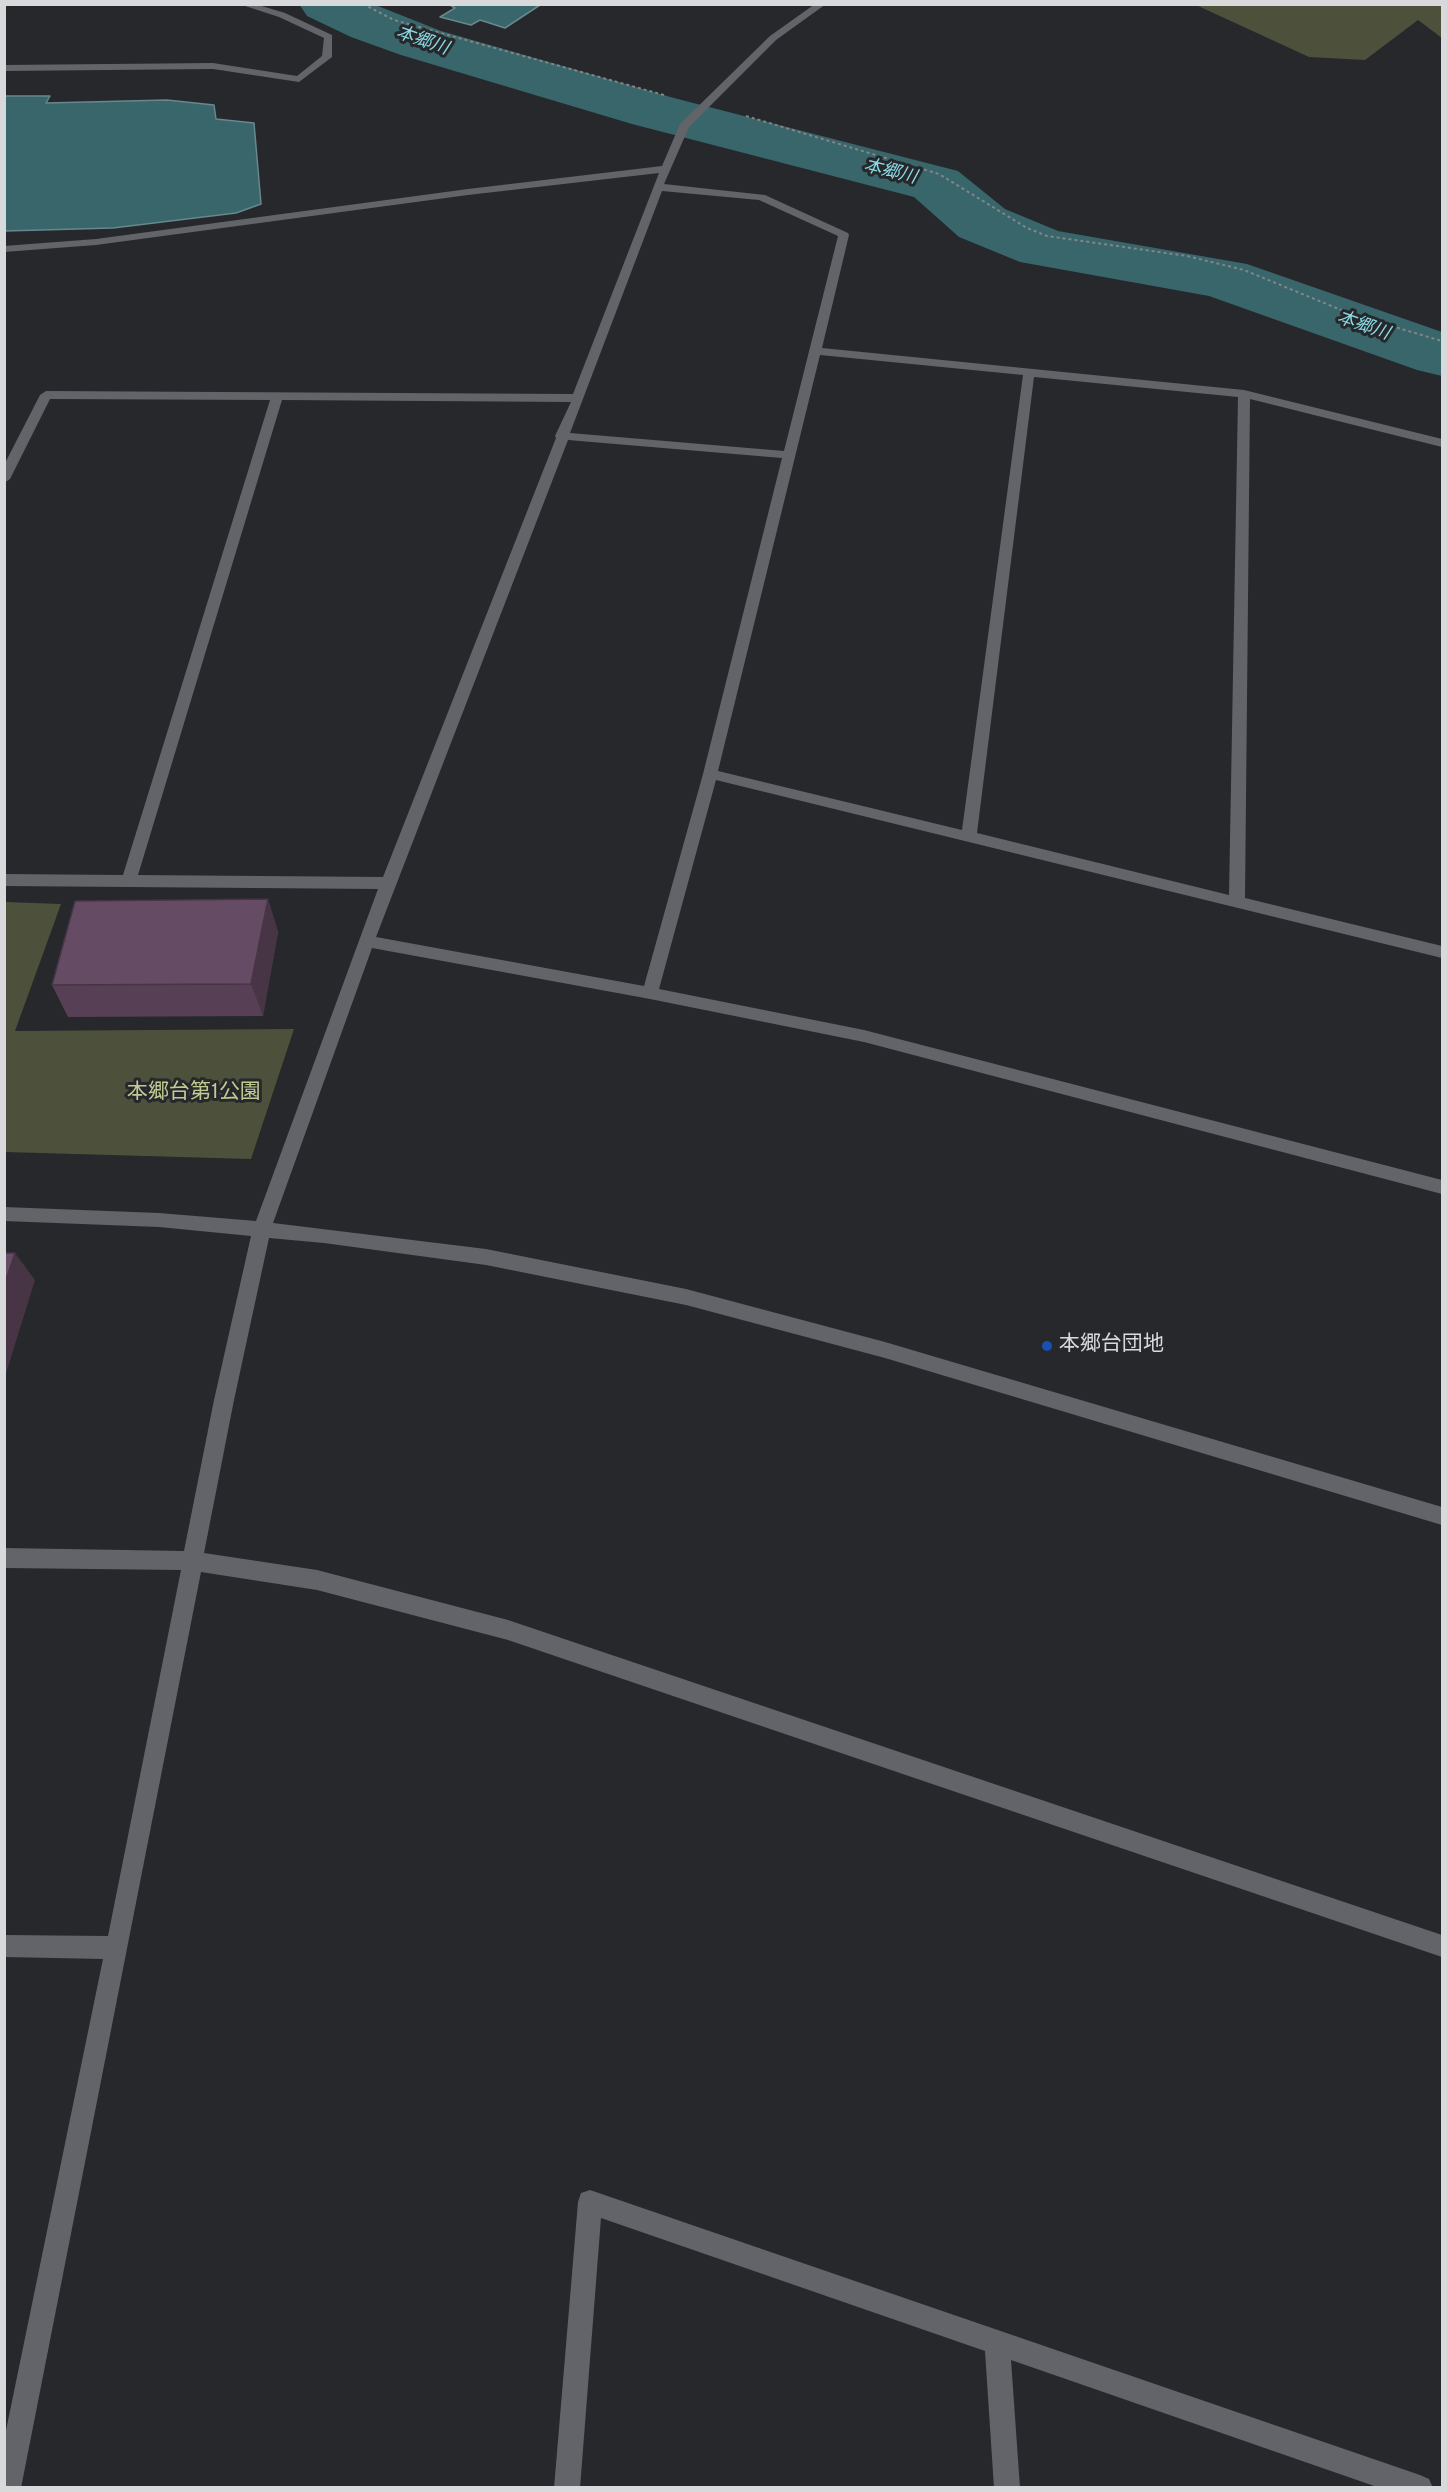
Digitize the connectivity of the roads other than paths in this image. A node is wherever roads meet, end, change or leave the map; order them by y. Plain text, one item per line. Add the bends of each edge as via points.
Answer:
1 (243, 4) edge
2 (822, 4) edge
3 (4, 68) edge
4 (665, 169) junction
5 (658, 187) junction
6 (4, 249) edge
7 (814, 351) junction
8 (1029, 372) junction
9 (1244, 394) junction
10 (277, 396) junction
11 (578, 398) junction
12 (561, 436) junction
13 (1443, 442) edge
14 (789, 455) junction
15 (4, 479) edge
16 (710, 774) junction
17 (969, 835) junction
18 (4, 880) edge
19 (129, 881) junction
20 (388, 883) junction
21 (1237, 903) junction
22 (367, 941) junction
23 (1443, 952) edge
24 (650, 993) junction
25 (1443, 1187) edge
26 (4, 1214) edge
27 (262, 1228) junction
28 (1443, 1516) edge
29 (4, 1558) edge
30 (192, 1561) junction
31 (4, 1946) edge
32 (1443, 1947) edge
33 (117, 1948) junction
34 (997, 2343) junction
35 (8, 2476) edge
36 (567, 2487) edge
37 (1007, 2487) edge
38 (1420, 2487) edge

1 - 3 street via 282,15 329,37 327,57 299,79 213,66
2 - 4 street via 773,39 697,112 684,126
4 - 5 street
4 - 6 street via 96,242
5 - 7 street via 762,197 844,235
5 - 11 street
7 - 8 street
7 - 14 street
8 - 9 street
8 - 17 street
9 - 13 street
9 - 21 street
10 - 11 street
10 - 15 street via 46,395
10 - 19 street
11 - 12 street
12 - 14 street
12 - 20 street
14 - 16 street
16 - 17 street
16 - 24 street
17 - 21 street
18 - 19 street
19 - 20 street
20 - 22 street
21 - 23 street
22 - 24 street
22 - 27 street
24 - 25 street via 864,1036
26 - 27 street
27 - 28 street via 486,1257 686,1297 897,1353
27 - 30 street
29 - 30 street
30 - 32 street via 317,1580 508,1630
30 - 33 street
31 - 33 street
33 - 35 street
34 - 36 street via 590,2202
34 - 37 street
34 - 38 street

